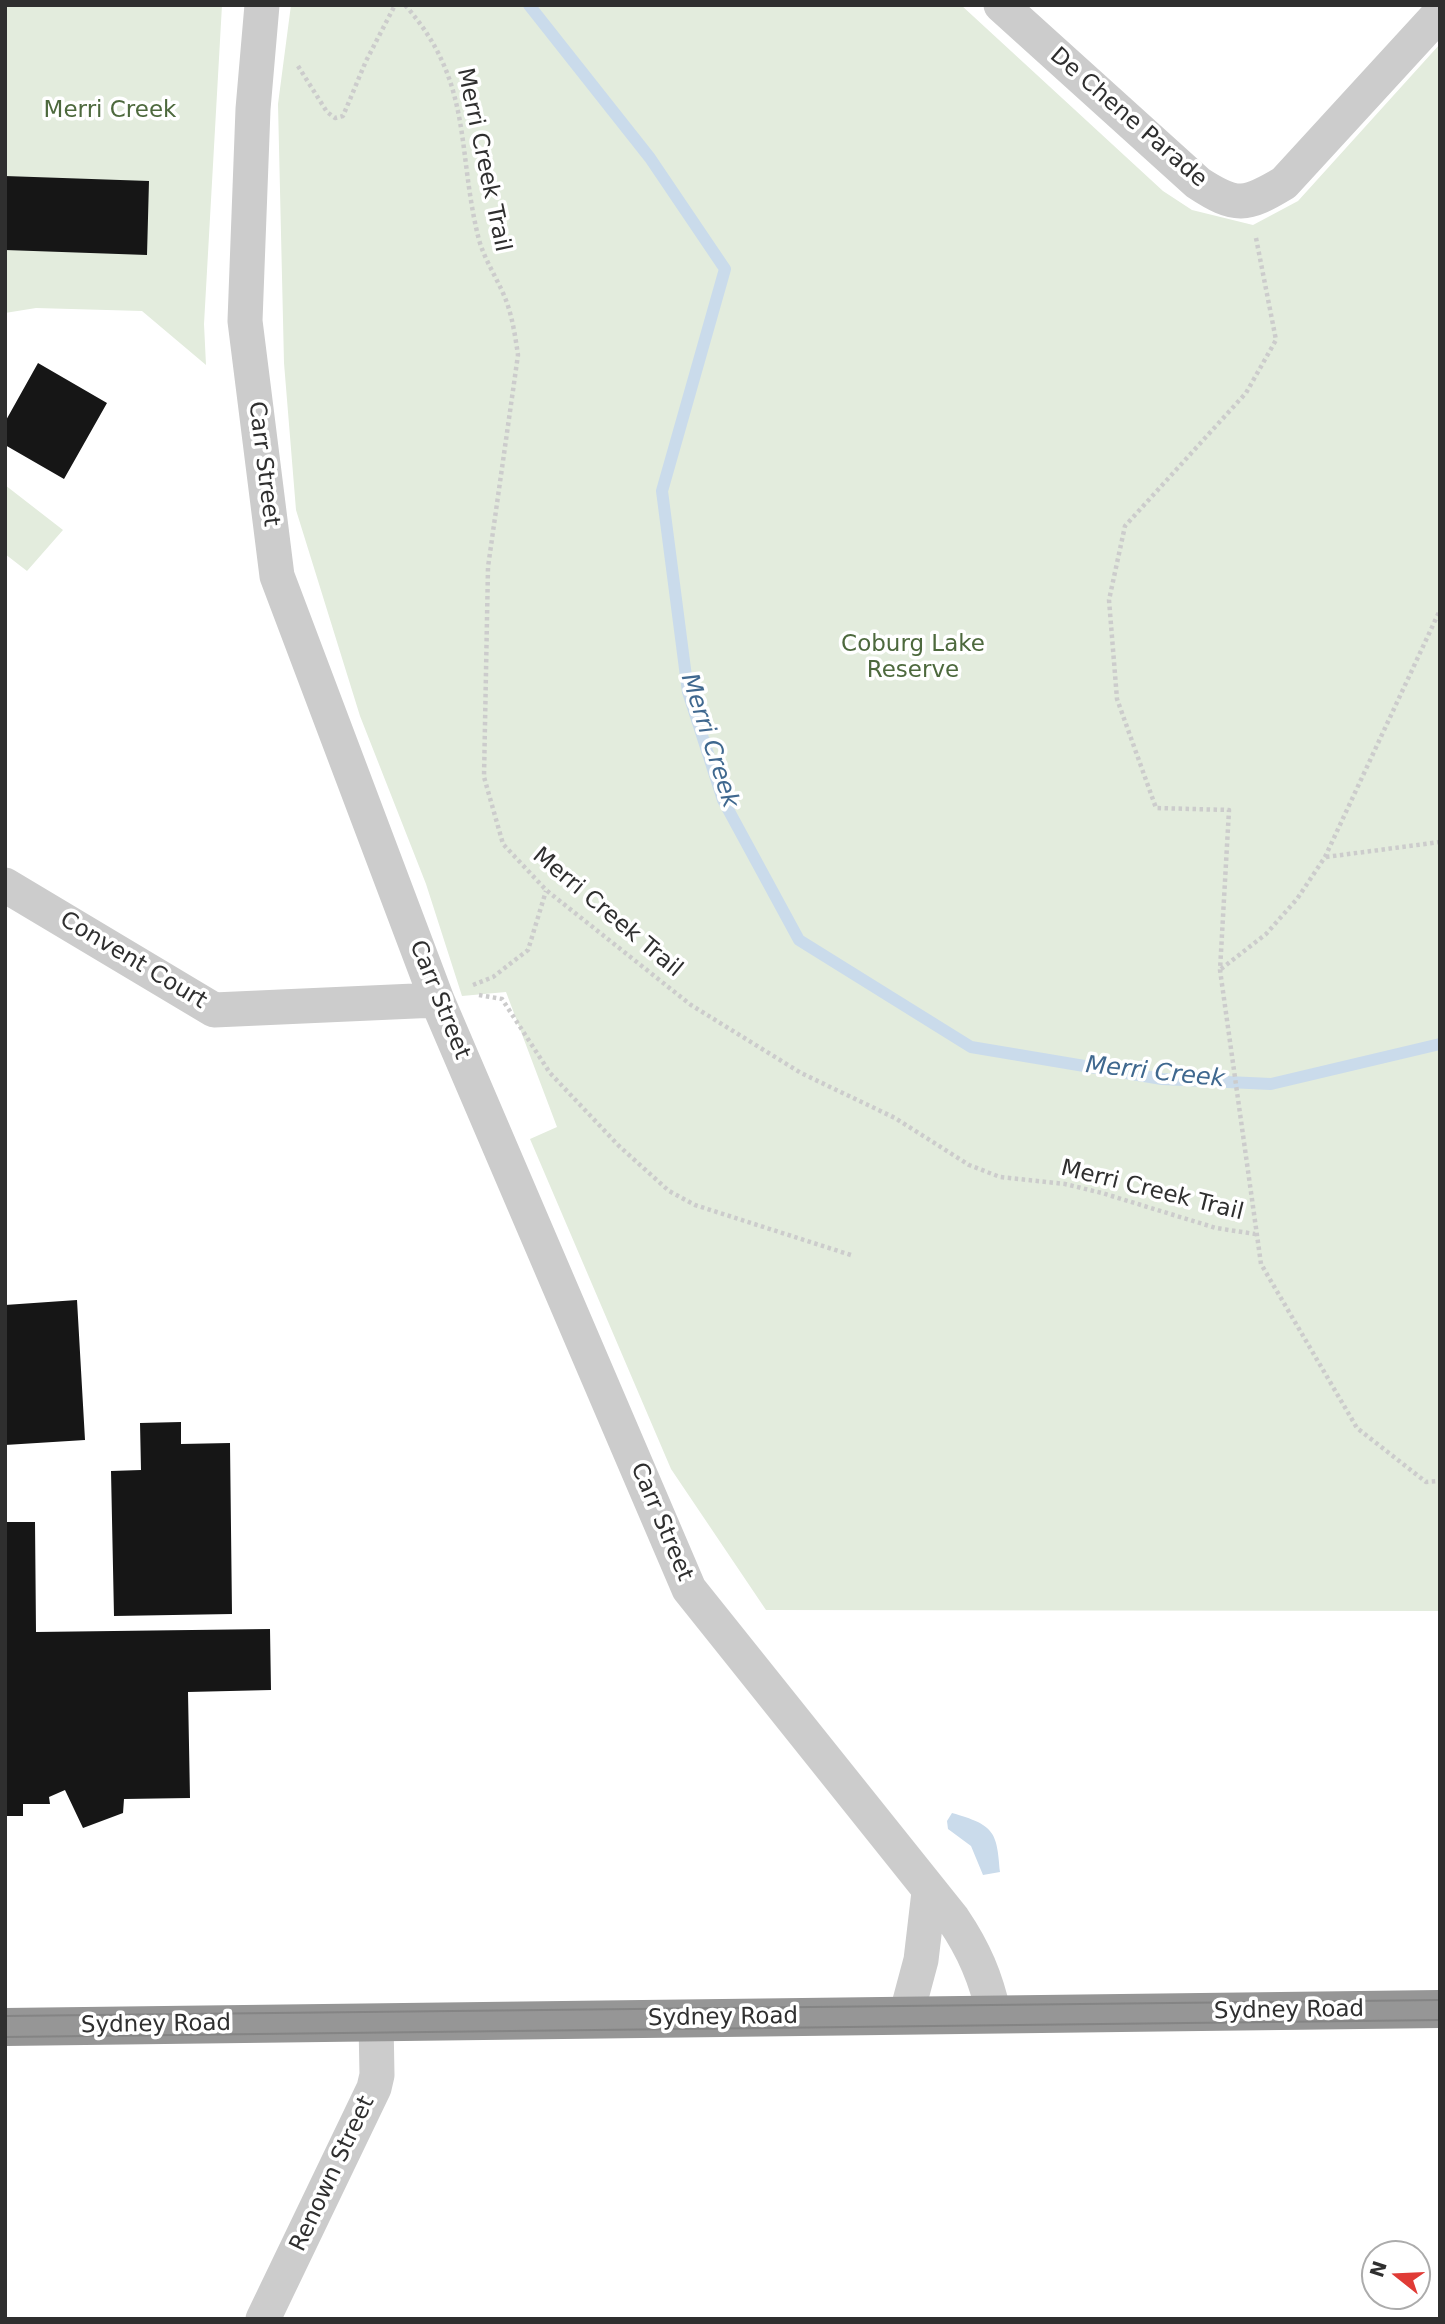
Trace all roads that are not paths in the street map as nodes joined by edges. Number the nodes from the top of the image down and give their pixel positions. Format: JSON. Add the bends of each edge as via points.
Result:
{"nodes":[{"id":1,"x":1001,"y":5,"type":"edge"},
{"id":2,"x":1440,"y":13,"type":"edge"},
{"id":3,"x":260,"y":19,"type":"edge"},
{"id":4,"x":5,"y":885,"type":"edge"},
{"id":5,"x":447,"y":996,"type":"junction"},
{"id":6,"x":929,"y":1892,"type":"junction"},
{"id":7,"x":1440,"y":2009,"type":"edge"},
{"id":8,"x":994,"y":2015,"type":"junction"},
{"id":9,"x":905,"y":2016,"type":"junction"},
{"id":10,"x":376,"y":2022,"type":"junction"},
{"id":11,"x":5,"y":2027,"type":"edge"},
{"id":12,"x":263,"y":2319,"type":"edge"}],
"edges":[{"from":1,"to":2,"type":"street","name":"De Chene Parade","via":[[1198,183],[1220,198],[1254,202],[1284,183]]},
{"from":3,"to":5,"type":"street","name":"Carr Street","via":[[245,321],[277,576]]},
{"from":4,"to":5,"type":"street","name":"Convent Court","via":[[214,1010]]},
{"from":5,"to":6,"type":"street","name":"Carr Street","via":[[689,1589]]},
{"from":6,"to":8,"type":"street","name":"Carr Street","via":[[972,1947]]},
{"from":6,"to":9,"type":"street","via":[[921,1960]]},
{"from":7,"to":8,"type":"highway","name":"Sydney Road"},
{"from":8,"to":9,"type":"highway","name":"Sydney Road"},
{"from":9,"to":10,"type":"highway","name":"Sydney Road"},
{"from":10,"to":11,"type":"highway","name":"Sydney Road"},
{"from":10,"to":12,"type":"street","name":"Renown Street","via":[[374,2088]]}]}
